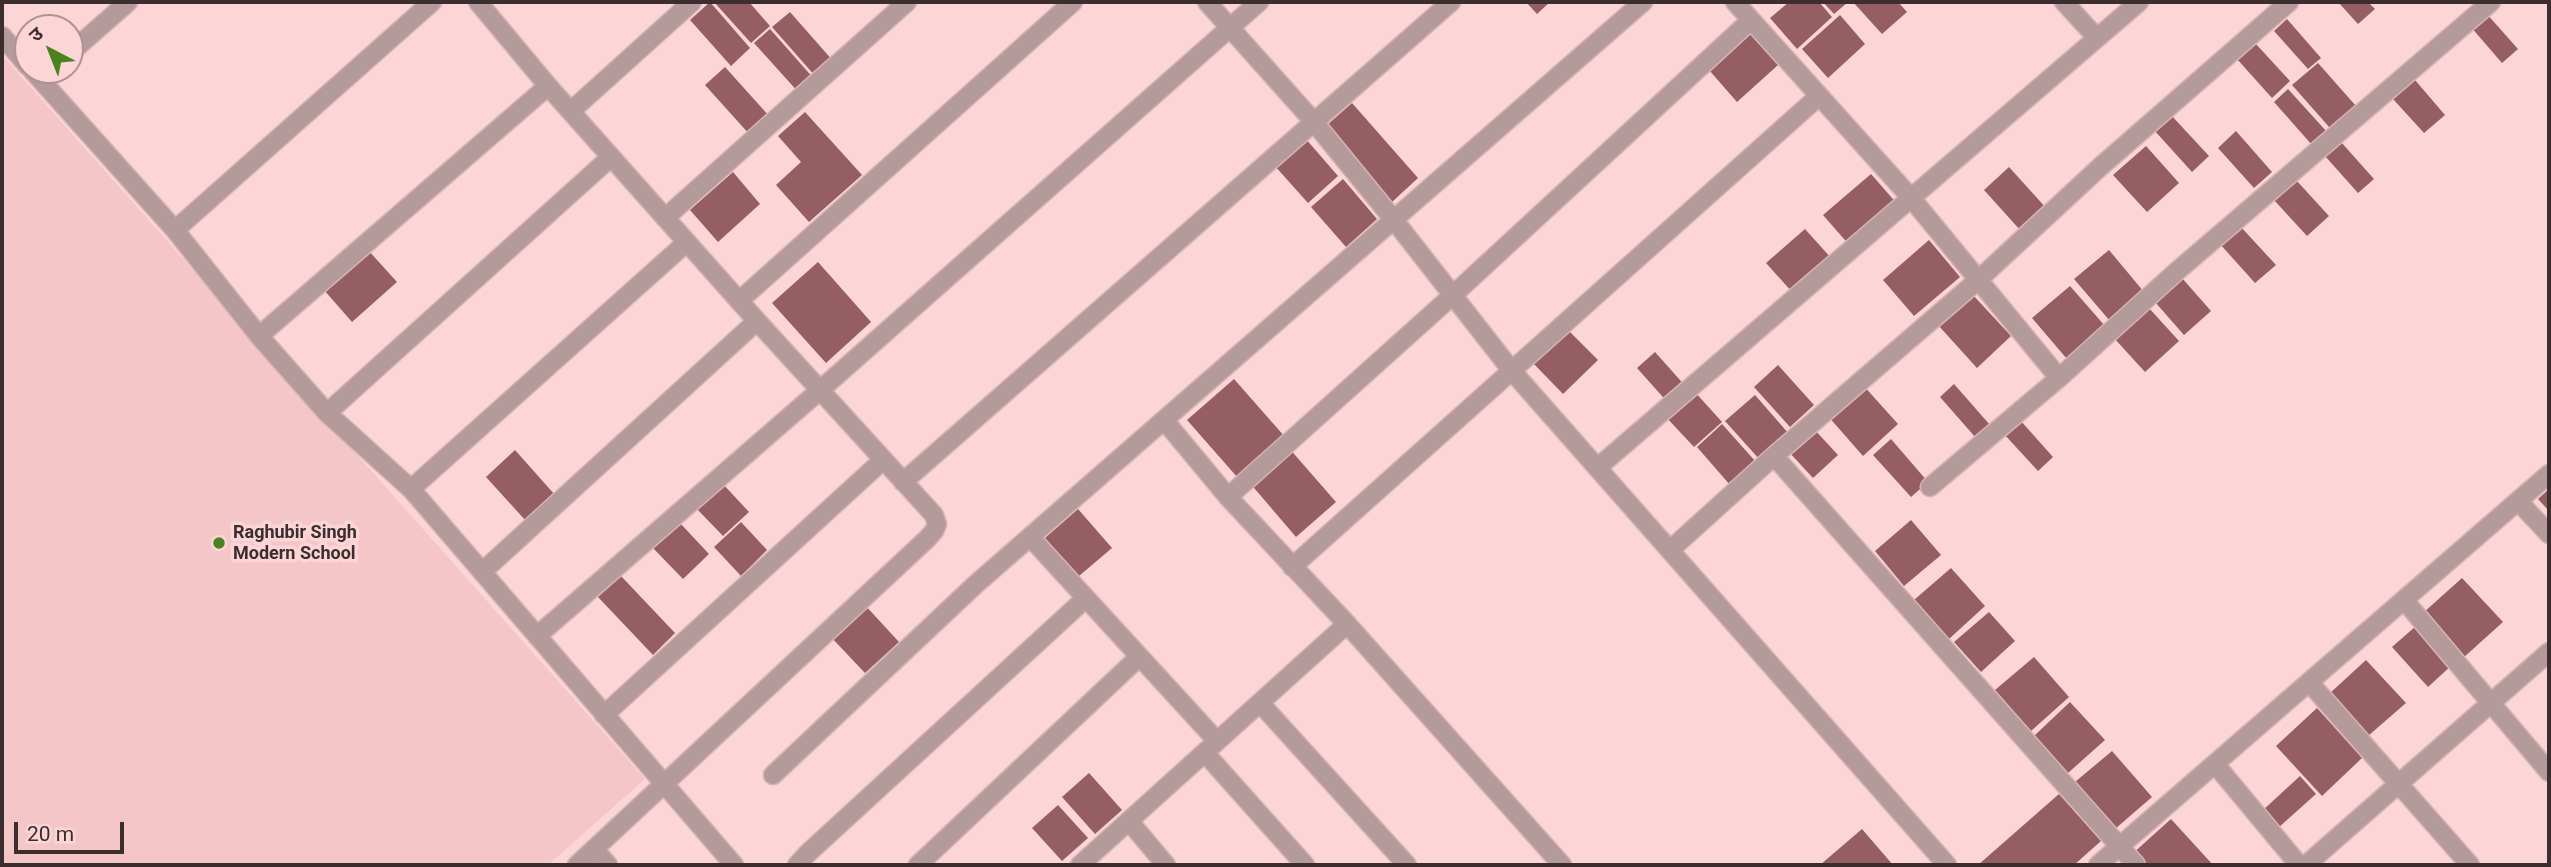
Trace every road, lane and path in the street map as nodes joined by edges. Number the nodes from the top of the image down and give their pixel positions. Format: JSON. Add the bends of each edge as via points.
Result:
{"nodes":[{"id":1,"x":128,"y":2,"type":"edge"},
{"id":2,"x":432,"y":2,"type":"edge"},
{"id":3,"x":478,"y":2,"type":"edge"},
{"id":4,"x":692,"y":2,"type":"edge"},
{"id":5,"x":907,"y":2,"type":"edge"},
{"id":6,"x":1073,"y":2,"type":"edge"},
{"id":7,"x":1207,"y":2,"type":"edge"},
{"id":8,"x":1259,"y":2,"type":"edge"},
{"id":9,"x":1451,"y":2,"type":"edge"},
{"id":10,"x":1643,"y":2,"type":"edge"},
{"id":11,"x":1735,"y":2,"type":"edge"},
{"id":12,"x":2064,"y":2,"type":"edge"},
{"id":13,"x":2139,"y":2,"type":"edge"},
{"id":14,"x":2288,"y":2,"type":"edge"},
{"id":15,"x":2491,"y":2,"type":"edge"},
{"id":16,"x":1751,"y":20,"type":"junction"},
{"id":17,"x":1230,"y":28,"type":"junction"},
{"id":18,"x":2096,"y":37,"type":"junction"},
{"id":19,"x":84,"y":41,"type":"edge"},
{"id":20,"x":49,"y":84,"type":"edge"},
{"id":21,"x":548,"y":86,"type":"junction"},
{"id":22,"x":1819,"y":96,"type":"junction"},
{"id":23,"x":571,"y":111,"type":"junction"},
{"id":24,"x":1314,"y":122,"type":"junction"},
{"id":25,"x":611,"y":157,"type":"junction"},
{"id":26,"x":1912,"y":199,"type":"junction"},
{"id":27,"x":665,"y":218,"type":"junction"},
{"id":28,"x":1394,"y":219,"type":"junction"},
{"id":29,"x":175,"y":230,"type":"junction"},
{"id":30,"x":687,"y":242,"type":"junction"},
{"id":31,"x":1977,"y":281,"type":"junction"},
{"id":32,"x":1453,"y":295,"type":"junction"},
{"id":33,"x":739,"y":301,"type":"junction"},
{"id":34,"x":757,"y":321,"type":"junction"},
{"id":35,"x":260,"y":336,"type":"junction"},
{"id":36,"x":1511,"y":371,"type":"junction"},
{"id":37,"x":2059,"y":378,"type":"junction"},
{"id":38,"x":819,"y":391,"type":"junction"},
{"id":39,"x":327,"y":413,"type":"junction"},
{"id":40,"x":1164,"y":421,"type":"junction"},
{"id":41,"x":1774,"y":456,"type":"junction"},
{"id":42,"x":883,"y":460,"type":"junction"},
{"id":43,"x":1597,"y":468,"type":"junction"},
{"id":44,"x":2549,"y":474,"type":"edge"},
{"id":45,"x":903,"y":482,"type":"junction"},
{"id":46,"x":1930,"y":487,"type":"dead end"},
{"id":47,"x":411,"y":489,"type":"junction"},
{"id":48,"x":1228,"y":497,"type":"junction"},
{"id":49,"x":2518,"y":501,"type":"junction"},
{"id":50,"x":2549,"y":534,"type":"edge"},
{"id":51,"x":1030,"y":537,"type":"junction"},
{"id":52,"x":1671,"y":550,"type":"junction"},
{"id":53,"x":1292,"y":567,"type":"junction"},
{"id":54,"x":482,"y":572,"type":"junction"},
{"id":55,"x":1086,"y":598,"type":"junction"},
{"id":56,"x":2404,"y":600,"type":"junction"},
{"id":57,"x":1347,"y":624,"type":"junction"},
{"id":58,"x":537,"y":636,"type":"junction"},
{"id":59,"x":2549,"y":652,"type":"edge"},
{"id":60,"x":1139,"y":657,"type":"junction"},
{"id":61,"x":2309,"y":682,"type":"junction"},
{"id":62,"x":2492,"y":702,"type":"junction"},
{"id":63,"x":1260,"y":703,"type":"junction"},
{"id":64,"x":604,"y":715,"type":"junction"},
{"id":65,"x":1211,"y":747,"type":"junction"},
{"id":66,"x":2215,"y":764,"type":"junction"},
{"id":67,"x":2549,"y":772,"type":"edge"},
{"id":68,"x":774,"y":775,"type":"dead end"},
{"id":69,"x":2400,"y":783,"type":"junction"},
{"id":70,"x":663,"y":785,"type":"junction"},
{"id":71,"x":1129,"y":821,"type":"junction"},
{"id":72,"x":2119,"y":847,"type":"junction"},
{"id":73,"x":594,"y":849,"type":"junction"},
{"id":74,"x":577,"y":865,"type":"edge"},
{"id":75,"x":608,"y":865,"type":"edge"},
{"id":76,"x":734,"y":865,"type":"edge"},
{"id":77,"x":797,"y":865,"type":"edge"},
{"id":78,"x":918,"y":865,"type":"edge"},
{"id":79,"x":1080,"y":865,"type":"edge"},
{"id":80,"x":1166,"y":865,"type":"edge"},
{"id":81,"x":1305,"y":865,"type":"edge"},
{"id":82,"x":1407,"y":865,"type":"edge"},
{"id":83,"x":1562,"y":865,"type":"edge"},
{"id":84,"x":1947,"y":865,"type":"edge"},
{"id":85,"x":2098,"y":865,"type":"edge"},
{"id":86,"x":2136,"y":865,"type":"edge"},
{"id":87,"x":2299,"y":865,"type":"edge"},
{"id":88,"x":2306,"y":865,"type":"edge"},
{"id":89,"x":2470,"y":865,"type":"edge"}],
"edges":[{"from":1,"to":19,"type":"street"},
{"from":2,"to":29,"type":"street"},
{"from":3,"to":21,"type":"street"},
{"from":4,"to":23,"type":"street"},
{"from":5,"to":27,"type":"street"},
{"from":6,"to":33,"type":"street"},
{"from":7,"to":17,"type":"street"},
{"from":8,"to":17,"type":"street"},
{"from":9,"to":24,"type":"street"},
{"from":10,"to":28,"type":"street"},
{"from":11,"to":16,"type":"street"},
{"from":12,"to":18,"type":"street"},
{"from":13,"to":18,"type":"street"},
{"from":14,"to":31,"type":"street"},
{"from":15,"to":37,"type":"street"},
{"from":16,"to":22,"type":"street"},
{"from":16,"to":32,"type":"street"},
{"from":17,"to":24,"type":"street"},
{"from":17,"to":38,"type":"street"},
{"from":18,"to":26,"type":"street"},
{"from":20,"to":29,"type":"street"},
{"from":21,"to":23,"type":"street"},
{"from":21,"to":35,"type":"street"},
{"from":22,"to":26,"type":"street"},
{"from":22,"to":36,"type":"street"},
{"from":23,"to":25,"type":"street"},
{"from":24,"to":28,"type":"street"},
{"from":24,"to":45,"type":"street"},
{"from":25,"to":27,"type":"street"},
{"from":25,"to":39,"type":"street"},
{"from":26,"to":31,"type":"street"},
{"from":26,"to":43,"type":"street"},
{"from":27,"to":30,"type":"street"},
{"from":28,"to":32,"type":"street"},
{"from":28,"to":40,"type":"street"},
{"from":29,"to":35,"type":"street"},
{"from":30,"to":33,"type":"street"},
{"from":30,"to":47,"type":"street"},
{"from":31,"to":37,"type":"street"},
{"from":31,"to":41,"type":"street"},
{"from":32,"to":36,"type":"street"},
{"from":32,"to":48,"type":"street"},
{"from":33,"to":34,"type":"street"},
{"from":34,"to":38,"type":"street"},
{"from":34,"to":54,"type":"street"},
{"from":35,"to":39,"type":"street"},
{"from":36,"to":43,"type":"street"},
{"from":36,"to":53,"type":"street"},
{"from":37,"to":46,"type":"street"},
{"from":38,"to":42,"type":"street"},
{"from":38,"to":58,"type":"street"},
{"from":39,"to":47,"type":"street"},
{"from":40,"to":48,"type":"street"},
{"from":40,"to":51,"type":"street"},
{"from":41,"to":52,"type":"street"},
{"from":41,"to":72,"type":"street"},
{"from":42,"to":45,"type":"street"},
{"from":42,"to":64,"type":"street"},
{"from":43,"to":52,"type":"street"},
{"from":44,"to":49,"type":"street"},
{"from":45,"to":70,"type":"street","via":[[934,515],[934,531]]},
{"from":47,"to":54,"type":"street"},
{"from":48,"to":53,"type":"street"},
{"from":49,"to":50,"type":"street"},
{"from":49,"to":56,"type":"street"},
{"from":51,"to":55,"type":"street"},
{"from":51,"to":68,"type":"street"},
{"from":52,"to":84,"type":"street"},
{"from":53,"to":57,"type":"street"},
{"from":54,"to":58,"type":"street"},
{"from":55,"to":60,"type":"street"},
{"from":55,"to":77,"type":"street"},
{"from":56,"to":61,"type":"street"},
{"from":56,"to":62,"type":"street"},
{"from":57,"to":63,"type":"street"},
{"from":57,"to":83,"type":"street"},
{"from":58,"to":64,"type":"street"},
{"from":59,"to":62,"type":"street"},
{"from":60,"to":65,"type":"street"},
{"from":60,"to":78,"type":"street"},
{"from":61,"to":66,"type":"street"},
{"from":61,"to":69,"type":"street"},
{"from":62,"to":67,"type":"street"},
{"from":62,"to":69,"type":"street"},
{"from":63,"to":65,"type":"street"},
{"from":63,"to":82,"type":"street"},
{"from":64,"to":70,"type":"street"},
{"from":65,"to":71,"type":"street"},
{"from":65,"to":81,"type":"street"},
{"from":66,"to":72,"type":"street"},
{"from":66,"to":87,"type":"street"},
{"from":69,"to":88,"type":"street"},
{"from":69,"to":89,"type":"street"},
{"from":70,"to":73,"type":"street"},
{"from":70,"to":76,"type":"street"},
{"from":71,"to":79,"type":"street"},
{"from":71,"to":80,"type":"street"},
{"from":72,"to":85,"type":"street"},
{"from":72,"to":86,"type":"street"},
{"from":73,"to":74,"type":"street"},
{"from":73,"to":75,"type":"street"}]}
